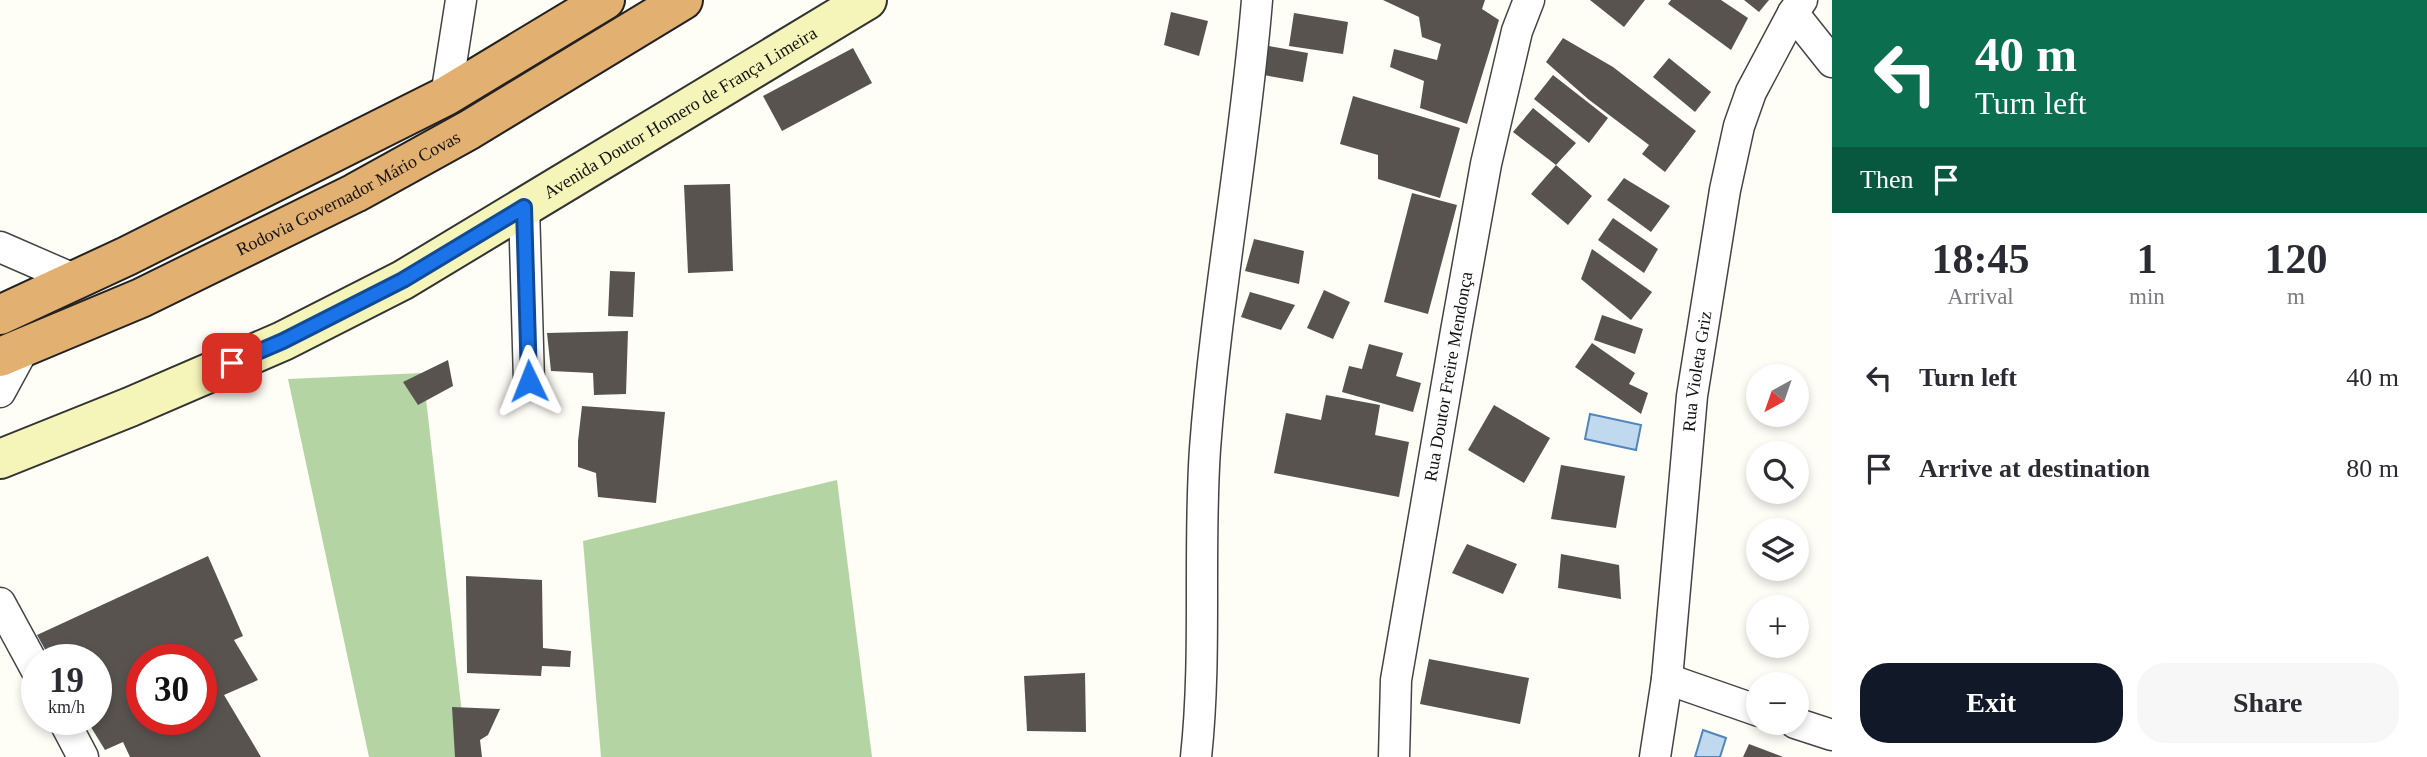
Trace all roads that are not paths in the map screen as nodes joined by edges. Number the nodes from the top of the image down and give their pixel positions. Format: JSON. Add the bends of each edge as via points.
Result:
{"nodes":[{"id":1,"x":605,"y":0,"type":"edge"},
{"id":2,"x":683,"y":0,"type":"edge"},
{"id":3,"x":867,"y":0,"type":"edge"},
{"id":4,"x":1257,"y":0,"type":"edge"},
{"id":5,"x":1529,"y":0,"type":"edge"},
{"id":6,"x":462,"y":3,"type":"edge"},
{"id":7,"x":1797,"y":6,"type":"edge"},
{"id":8,"x":1832,"y":62,"type":"edge"},
{"id":9,"x":446,"y":96,"type":"junction"},
{"id":10,"x":524,"y":207,"type":"junction"},
{"id":11,"x":0,"y":247,"type":"edge"},
{"id":12,"x":76,"y":280,"type":"junction"},
{"id":13,"x":0,"y":316,"type":"edge"},
{"id":14,"x":12,"y":351,"type":"edge"},
{"id":15,"x":529,"y":381,"type":"dead end"},
{"id":16,"x":0,"y":392,"type":"edge"},
{"id":17,"x":0,"y":459,"type":"edge"},
{"id":18,"x":0,"y":603,"type":"edge"},
{"id":19,"x":22,"y":644,"type":"edge"},
{"id":20,"x":1667,"y":679,"type":"junction"},
{"id":21,"x":1746,"y":706,"type":"edge"},
{"id":22,"x":1809,"y":728,"type":"edge"},
{"id":23,"x":71,"y":735,"type":"edge"},
{"id":24,"x":1832,"y":735,"type":"edge"},
{"id":25,"x":83,"y":757,"type":"edge"},
{"id":26,"x":1196,"y":757,"type":"edge"},
{"id":27,"x":1394,"y":757,"type":"edge"},
{"id":28,"x":1654,"y":757,"type":"edge"}],
"edges":[{"from":1,"to":9,"type":"highway"},
{"from":2,"to":14,"type":"highway","name":"Rodovia Governador Mário Covas","via":[[469,130],[355,193],[141,298]]},
{"from":3,"to":10,"type":"main road","name":"Avenida Doutor Homero de França Limeira"},
{"from":4,"to":26,"type":"street","via":[[1205,450]]},
{"from":5,"to":27,"type":"street","name":"Rua Doutor Freire Mendonça","via":[[1486,164],[1463,292],[1396,680]]},
{"from":6,"to":9,"type":"street"},
{"from":7,"to":8,"type":"street"},
{"from":7,"to":20,"type":"street","name":"Rua Violeta Griz","via":[[1751,92],[1725,190],[1692,396]]},
{"from":9,"to":12,"type":"highway"},
{"from":10,"to":15,"type":"street"},
{"from":10,"to":17,"type":"main road","name":"Avenida Doutor Homero de França Limeira","via":[[403,280],[283,341]]},
{"from":11,"to":12,"type":"street"},
{"from":12,"to":13,"type":"highway"},
{"from":14,"to":16,"type":"street"},
{"from":18,"to":19,"type":"street"},
{"from":20,"to":21,"type":"street"},
{"from":20,"to":28,"type":"street","name":"Rua Violeta Griz"},
{"from":22,"to":24,"type":"street"},
{"from":23,"to":25,"type":"street"}]}
